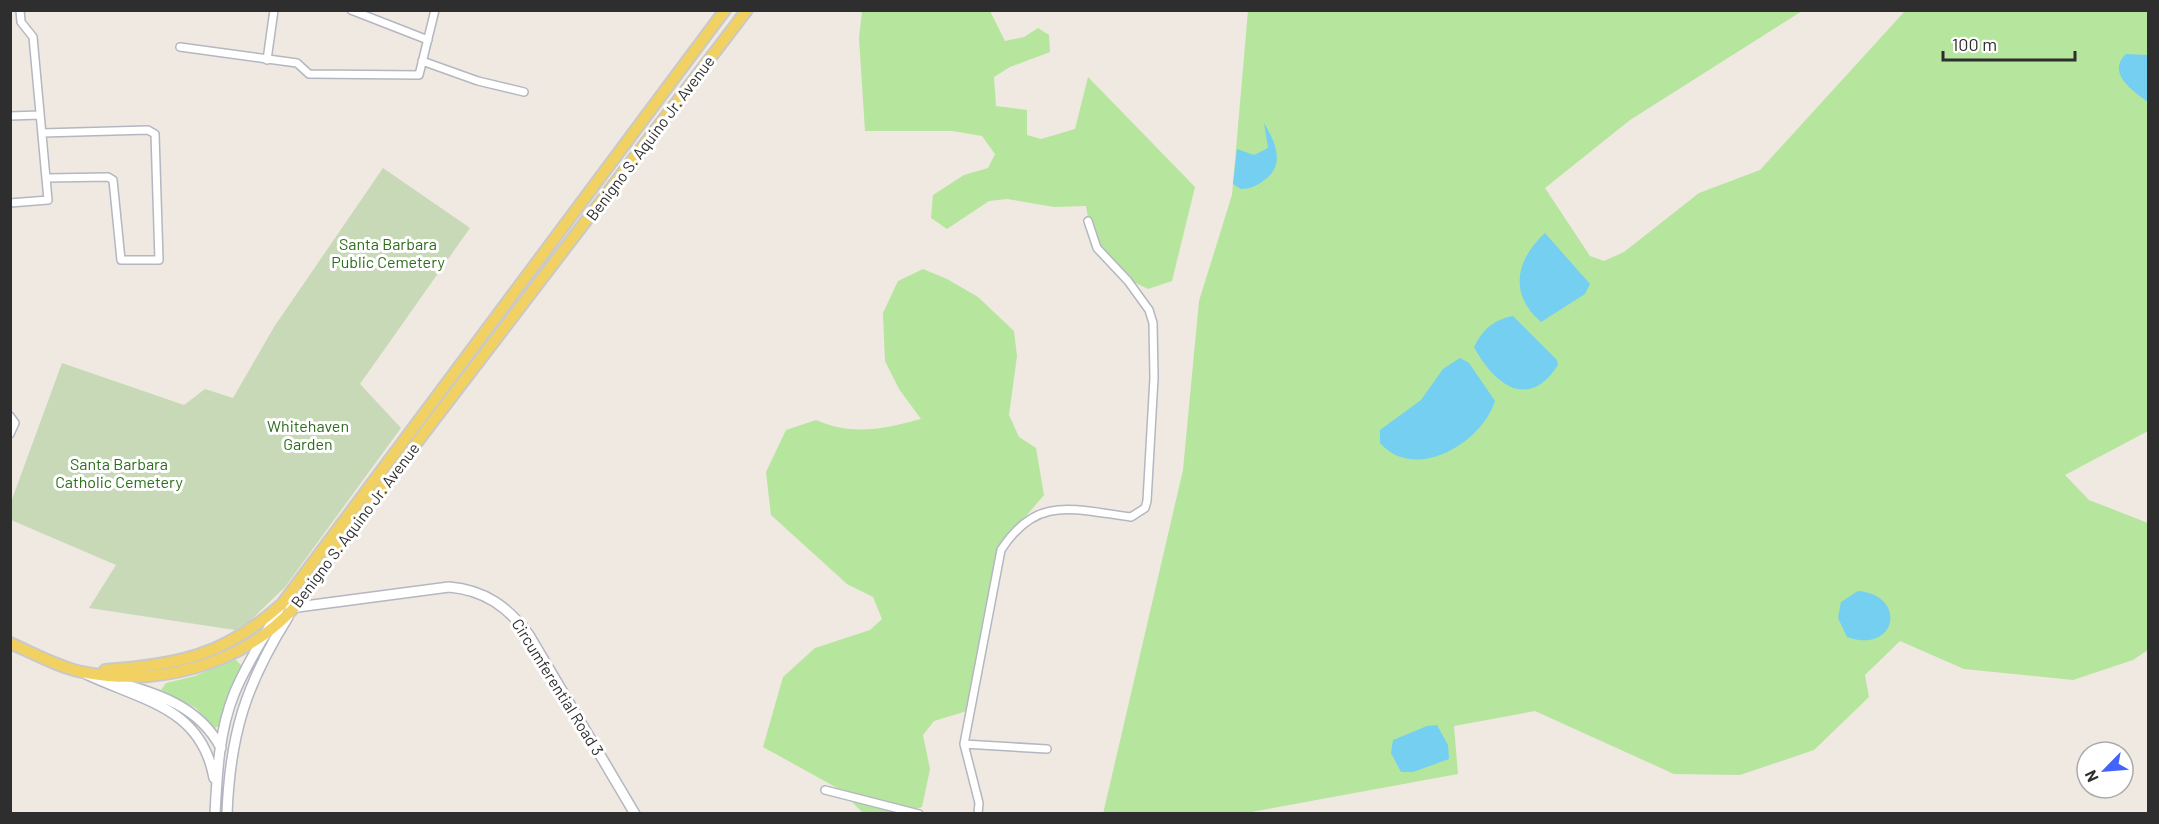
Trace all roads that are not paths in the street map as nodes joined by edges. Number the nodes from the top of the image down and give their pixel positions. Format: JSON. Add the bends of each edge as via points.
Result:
{"nodes":[{"id":1,"x":20,"y":10,"type":"edge"},
{"id":2,"x":274,"y":10,"type":"edge"},
{"id":3,"x":351,"y":10,"type":"edge"},
{"id":4,"x":435,"y":10,"type":"edge"},
{"id":5,"x":725,"y":10,"type":"edge"},
{"id":6,"x":747,"y":10,"type":"edge"},
{"id":7,"x":428,"y":40,"type":"junction"},
{"id":8,"x":180,"y":46,"type":"dead end"},
{"id":9,"x":267,"y":60,"type":"junction"},
{"id":10,"x":422,"y":61,"type":"junction"},
{"id":11,"x":524,"y":92,"type":"dead end"},
{"id":12,"x":646,"y":114,"type":"junction"},
{"id":13,"x":40,"y":115,"type":"junction"},
{"id":14,"x":10,"y":117,"type":"edge"},
{"id":15,"x":659,"y":126,"type":"junction"},
{"id":16,"x":42,"y":133,"type":"junction"},
{"id":17,"x":47,"y":178,"type":"junction"},
{"id":18,"x":10,"y":203,"type":"edge"},
{"id":19,"x":1088,"y":220,"type":"dead end"},
{"id":20,"x":10,"y":416,"type":"edge"},
{"id":21,"x":10,"y":434,"type":"edge"},
{"id":22,"x":282,"y":604,"type":"junction"},
{"id":23,"x":292,"y":610,"type":"junction"},
{"id":24,"x":269,"y":629,"type":"junction"},
{"id":25,"x":10,"y":643,"type":"edge"},
{"id":26,"x":81,"y":672,"type":"junction"},
{"id":27,"x":964,"y":744,"type":"junction"},
{"id":28,"x":220,"y":748,"type":"junction"},
{"id":29,"x":1047,"y":749,"type":"dead end"},
{"id":30,"x":229,"y":764,"type":"junction"},
{"id":31,"x":216,"y":789,"type":"junction"},
{"id":32,"x":825,"y":790,"type":"dead end"},
{"id":33,"x":214,"y":813,"type":"edge"},
{"id":34,"x":227,"y":813,"type":"edge"},
{"id":35,"x":635,"y":813,"type":"edge"},
{"id":36,"x":919,"y":813,"type":"edge"},
{"id":37,"x":978,"y":813,"type":"edge"}],
"edges":[{"from":1,"to":13,"type":"street","via":[[23,24],[33,37]]},
{"from":2,"to":9,"type":"street"},
{"from":3,"to":7,"type":"street"},
{"from":4,"to":7,"type":"street"},
{"from":5,"to":12,"type":"main road","name":"Benigno S. Aquino Jr. Avenue"},
{"from":6,"to":15,"type":"main road","name":"Benigno S. Aquino Jr. Avenue"},
{"from":7,"to":10,"type":"street"},
{"from":8,"to":9,"type":"street"},
{"from":9,"to":10,"type":"street","via":[[300,63],[309,74],[419,75]]},
{"from":10,"to":11,"type":"street"},
{"from":12,"to":15,"type":"main road"},
{"from":12,"to":22,"type":"main road","name":"Benigno S. Aquino Jr. Avenue"},
{"from":13,"to":14,"type":"street"},
{"from":13,"to":16,"type":"street"},
{"from":15,"to":23,"type":"main road","name":"Benigno S. Aquino Jr. Avenue"},
{"from":16,"to":17,"type":"street"},
{"from":16,"to":17,"type":"street","via":[[148,130],[155,134],[159,260],[121,260],[113,180]]},
{"from":17,"to":18,"type":"street","via":[[46,202]]},
{"from":19,"to":27,"type":"street","via":[[1097,248],[1128,281],[1149,310],[1153,323],[1147,501],[1145,508],[1131,517],[1055,508],[1024,522],[1011,534],[1001,550]]},
{"from":20,"to":21,"type":"street","via":[[15,423]]},
{"from":22,"to":23,"type":"main road"},
{"from":22,"to":24,"type":"main road"},
{"from":22,"to":26,"type":"main road","name":"Benigno S. Aquino Jr. Avenue","via":[[213,651],[157,666]]},
{"from":23,"to":24,"type":"main road","name":"Benigno S. Aquino Jr. Avenue"},
{"from":23,"to":30,"type":"main road","via":[[251,683]]},
{"from":23,"to":35,"type":"main road","name":"Circumferential Road 3","via":[[449,587],[472,590],[501,604],[529,635]]},
{"from":24,"to":26,"type":"main road","name":"Benigno S. Aquino Jr. Avenue","via":[[216,660],[160,676]]},
{"from":24,"to":28,"type":"main road","via":[[233,697]]},
{"from":25,"to":26,"type":"main road"},
{"from":26,"to":28,"type":"main road","via":[[182,705],[199,718]]},
{"from":26,"to":31,"type":"main road","via":[[158,705],[192,727],[205,746]]},
{"from":27,"to":29,"type":"street"},
{"from":27,"to":37,"type":"street"},
{"from":28,"to":30,"type":"main road"},
{"from":28,"to":31,"type":"main road"},
{"from":30,"to":34,"type":"main road"},
{"from":31,"to":33,"type":"main road"},
{"from":32,"to":36,"type":"street"}]}
